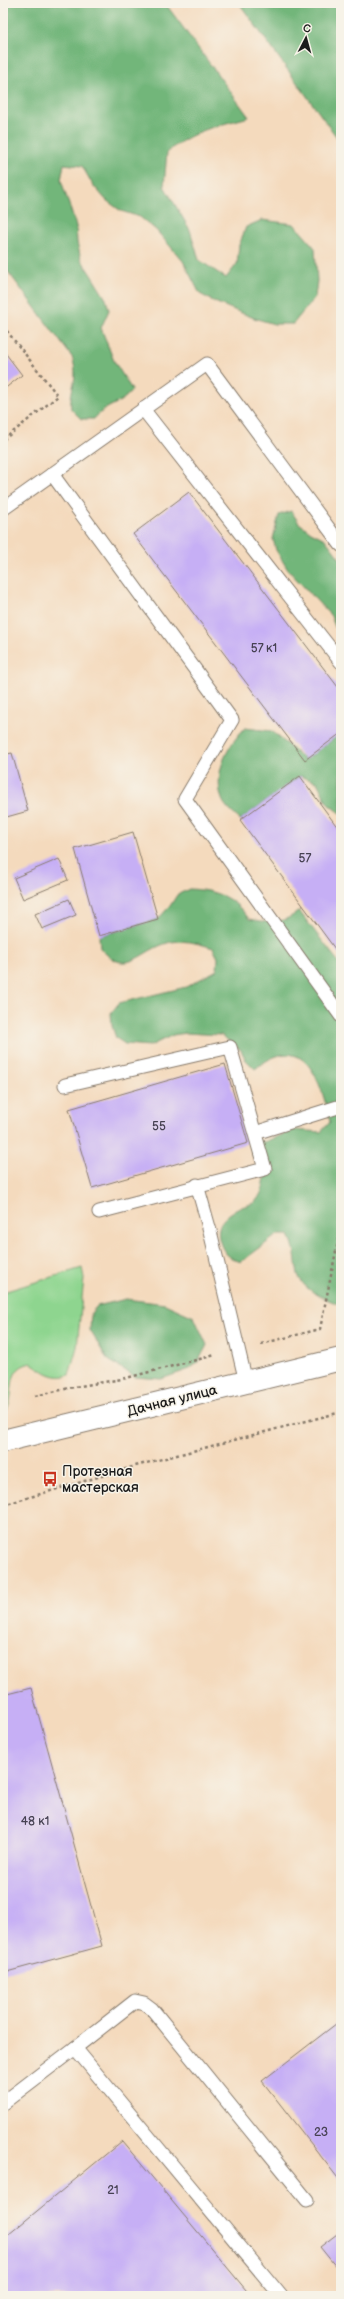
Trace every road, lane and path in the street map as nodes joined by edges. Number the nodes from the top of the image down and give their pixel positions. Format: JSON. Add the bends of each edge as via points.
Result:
{"nodes":[{"id":1,"x":3,"y":326,"type":"edge"},
{"id":2,"x":143,"y":409,"type":"junction"},
{"id":3,"x":3,"y":440,"type":"edge"},
{"id":4,"x":52,"y":474,"type":"junction"},
{"id":5,"x":3,"y":509,"type":"edge"},
{"id":6,"x":341,"y":545,"type":"edge"},
{"id":7,"x":341,"y":662,"type":"edge"},
{"id":8,"x":341,"y":1016,"type":"edge"},
{"id":9,"x":65,"y":1085,"type":"dead end"},
{"id":10,"x":341,"y":1106,"type":"edge"},
{"id":11,"x":255,"y":1133,"type":"junction"},
{"id":12,"x":197,"y":1185,"type":"junction"},
{"id":13,"x":99,"y":1212,"type":"dead end"},
{"id":14,"x":341,"y":1226,"type":"edge"},
{"id":15,"x":238,"y":1350,"type":"junction"},
{"id":16,"x":341,"y":1359,"type":"edge"},
{"id":17,"x":246,"y":1382,"type":"junction"},
{"id":18,"x":35,"y":1396,"type":"dead end"},
{"id":19,"x":341,"y":1412,"type":"edge"},
{"id":20,"x":3,"y":1441,"type":"edge"},
{"id":21,"x":3,"y":1505,"type":"edge"},
{"id":22,"x":75,"y":2048,"type":"junction"},
{"id":23,"x":3,"y":2103,"type":"edge"},
{"id":24,"x":307,"y":2200,"type":"dead end"},
{"id":25,"x":281,"y":2296,"type":"edge"}],
"edges":[{"from":1,"to":3,"type":"path","via":[[58,396]]},
{"from":2,"to":4,"type":"lane"},
{"from":2,"to":6,"type":"lane","via":[[207,364]]},
{"from":2,"to":7,"type":"lane"},
{"from":4,"to":5,"type":"lane"},
{"from":4,"to":8,"type":"lane","via":[[232,720],[185,799]]},
{"from":9,"to":11,"type":"lane","via":[[230,1047]]},
{"from":10,"to":11,"type":"lane"},
{"from":11,"to":12,"type":"lane","via":[[265,1169]]},
{"from":12,"to":13,"type":"lane"},
{"from":12,"to":15,"type":"lane"},
{"from":14,"to":15,"type":"path","via":[[320,1329]]},
{"from":15,"to":17,"type":"lane"},
{"from":15,"to":18,"type":"path","via":[[122,1379]]},
{"from":16,"to":17,"type":"street","name":"Дачная улица"},
{"from":17,"to":20,"type":"street","name":"Дачная улица"},
{"from":19,"to":21,"type":"path","via":[[139,1465]]},
{"from":22,"to":23,"type":"lane"},
{"from":22,"to":24,"type":"lane","via":[[135,2001],[152,2008]]},
{"from":22,"to":25,"type":"lane"}]}
